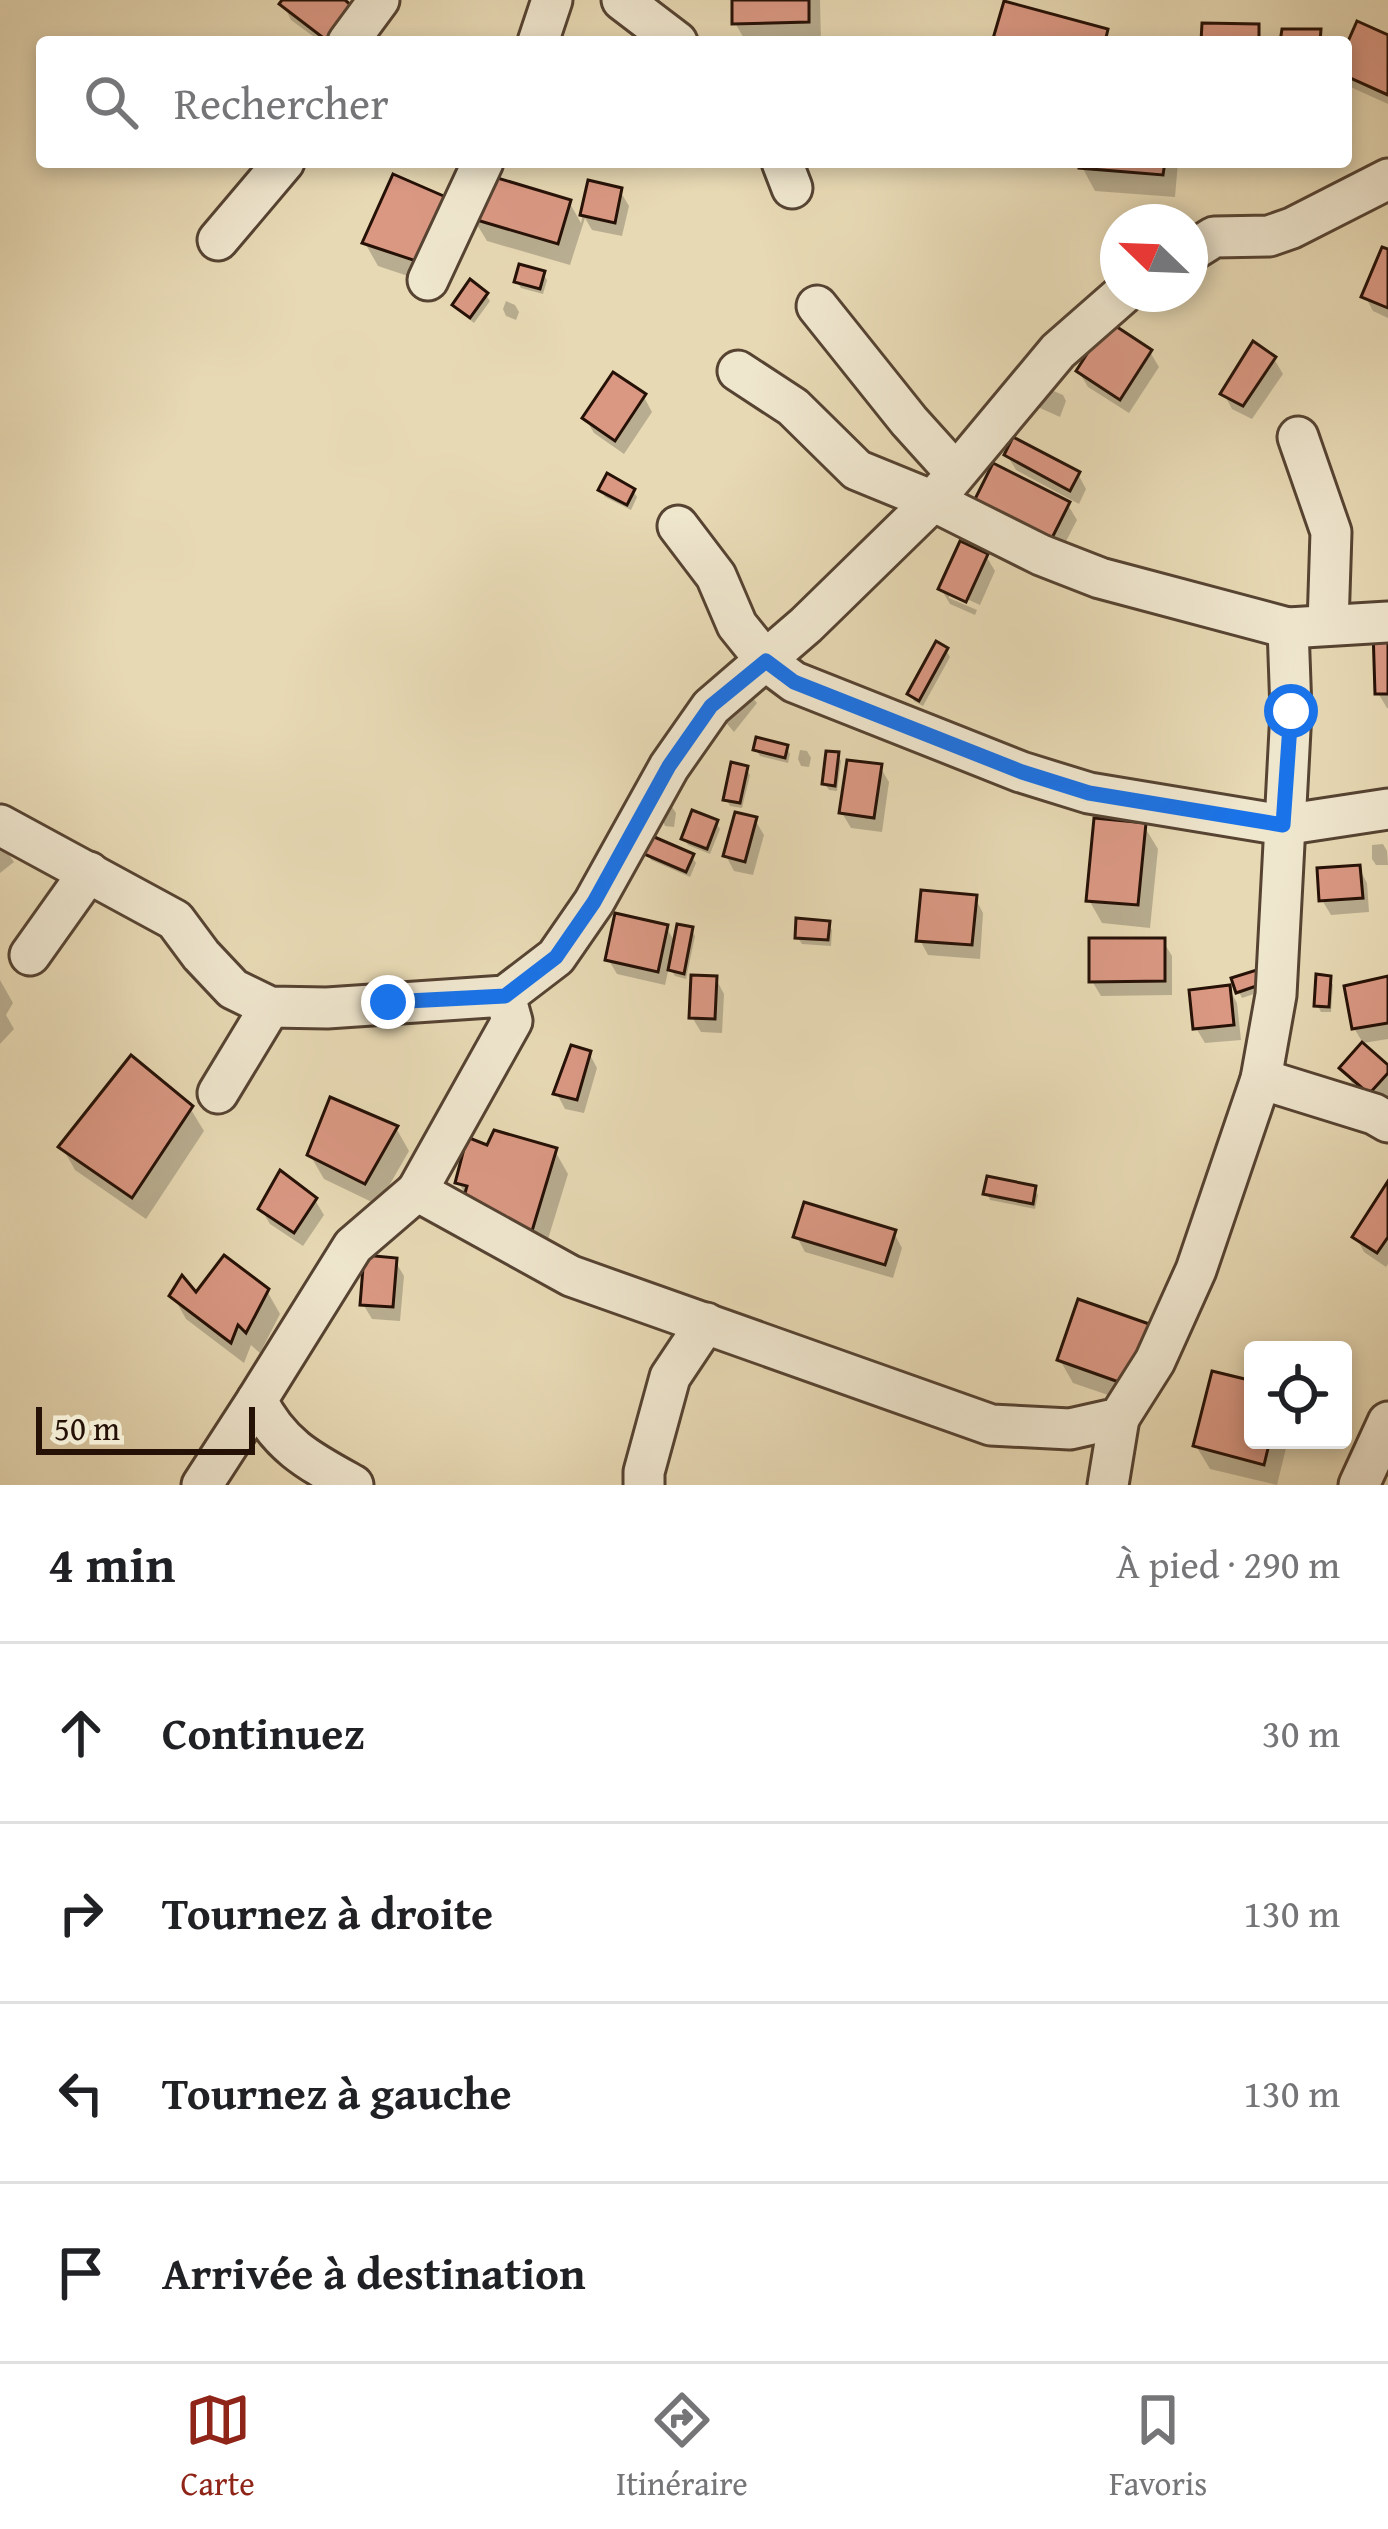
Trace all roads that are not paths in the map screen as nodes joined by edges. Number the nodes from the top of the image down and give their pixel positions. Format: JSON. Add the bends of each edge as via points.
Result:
{"nodes":[{"id":1,"x":379,"y":0,"type":"edge"},
{"id":2,"x":552,"y":0,"type":"edge"},
{"id":3,"x":622,"y":0,"type":"edge"},
{"id":4,"x":352,"y":36,"type":"edge"},
{"id":5,"x":540,"y":36,"type":"edge"},
{"id":6,"x":669,"y":36,"type":"edge"},
{"id":7,"x":279,"y":168,"type":"edge"},
{"id":8,"x":480,"y":168,"type":"edge"},
{"id":9,"x":1388,"y":179,"type":"edge"},
{"id":10,"x":218,"y":240,"type":"dead end"},
{"id":11,"x":1208,"y":241,"type":"edge"},
{"id":12,"x":428,"y":280,"type":"dead end"},
{"id":13,"x":817,"y":306,"type":"dead end"},
{"id":14,"x":1102,"y":312,"type":"edge"},
{"id":15,"x":738,"y":371,"type":"dead end"},
{"id":16,"x":1298,"y":437,"type":"dead end"},
{"id":17,"x":944,"y":487,"type":"junction"},
{"id":18,"x":678,"y":526,"type":"dead end"},
{"id":19,"x":1388,"y":622,"type":"edge"},
{"id":20,"x":1328,"y":625,"type":"junction"},
{"id":21,"x":1288,"y":628,"type":"junction"},
{"id":22,"x":766,"y":661,"type":"junction"},
{"id":23,"x":1388,"y":809,"type":"edge"},
{"id":24,"x":0,"y":825,"type":"edge"},
{"id":25,"x":1283,"y":825,"type":"junction"},
{"id":26,"x":89,"y":872,"type":"junction"},
{"id":27,"x":30,"y":956,"type":"dead end"},
{"id":28,"x":505,"y":996,"type":"junction"},
{"id":29,"x":270,"y":1007,"type":"junction"},
{"id":30,"x":1261,"y":1078,"type":"junction"},
{"id":31,"x":218,"y":1093,"type":"dead end"},
{"id":32,"x":1388,"y":1122,"type":"edge"},
{"id":33,"x":418,"y":1191,"type":"junction"},
{"id":34,"x":706,"y":1323,"type":"junction"},
{"id":35,"x":257,"y":1400,"type":"junction"},
{"id":36,"x":1119,"y":1418,"type":"junction"},
{"id":37,"x":1388,"y":1422,"type":"edge"},
{"id":38,"x":202,"y":1485,"type":"edge"},
{"id":39,"x":353,"y":1485,"type":"edge"},
{"id":40,"x":644,"y":1485,"type":"edge"},
{"id":41,"x":1108,"y":1485,"type":"edge"},
{"id":42,"x":1359,"y":1485,"type":"edge"}],
"edges":[{"from":1,"to":4,"type":"street"},
{"from":2,"to":5,"type":"street"},
{"from":3,"to":6,"type":"street"},
{"from":7,"to":10,"type":"street"},
{"from":8,"to":12,"type":"street"},
{"from":9,"to":11,"type":"street","via":[[1269,236]]},
{"from":13,"to":17,"type":"street","via":[[909,421]]},
{"from":14,"to":17,"type":"street","via":[[1058,351]]},
{"from":15,"to":17,"type":"street","via":[[793,407],[857,470]]},
{"from":16,"to":20,"type":"street","via":[[1331,532]]},
{"from":17,"to":21,"type":"street","via":[[1041,555]]},
{"from":17,"to":22,"type":"street"},
{"from":18,"to":22,"type":"street"},
{"from":19,"to":20,"type":"street"},
{"from":20,"to":21,"type":"street"},
{"from":21,"to":25,"type":"street"},
{"from":22,"to":25,"type":"street","via":[[794,682],[1022,772],[1089,793]]},
{"from":22,"to":28,"type":"street","via":[[711,706],[556,957]]},
{"from":23,"to":25,"type":"street"},
{"from":24,"to":26,"type":"street"},
{"from":25,"to":30,"type":"street","via":[[1276,995]]},
{"from":26,"to":27,"type":"street"},
{"from":26,"to":29,"type":"street","via":[[175,920],[233,988]]},
{"from":28,"to":29,"type":"street"},
{"from":28,"to":33,"type":"street","via":[[512,1021]]},
{"from":29,"to":31,"type":"street"},
{"from":30,"to":32,"type":"street"},
{"from":30,"to":36,"type":"street","via":[[1196,1270]]},
{"from":33,"to":34,"type":"street","via":[[571,1276]]},
{"from":33,"to":35,"type":"street","via":[[353,1246]]},
{"from":34,"to":36,"type":"street","via":[[991,1425],[1070,1429]]},
{"from":34,"to":40,"type":"street","via":[[670,1377]]},
{"from":35,"to":38,"type":"street"},
{"from":35,"to":39,"type":"street","via":[[305,1459]]},
{"from":36,"to":41,"type":"street"},
{"from":37,"to":42,"type":"street"}]}
